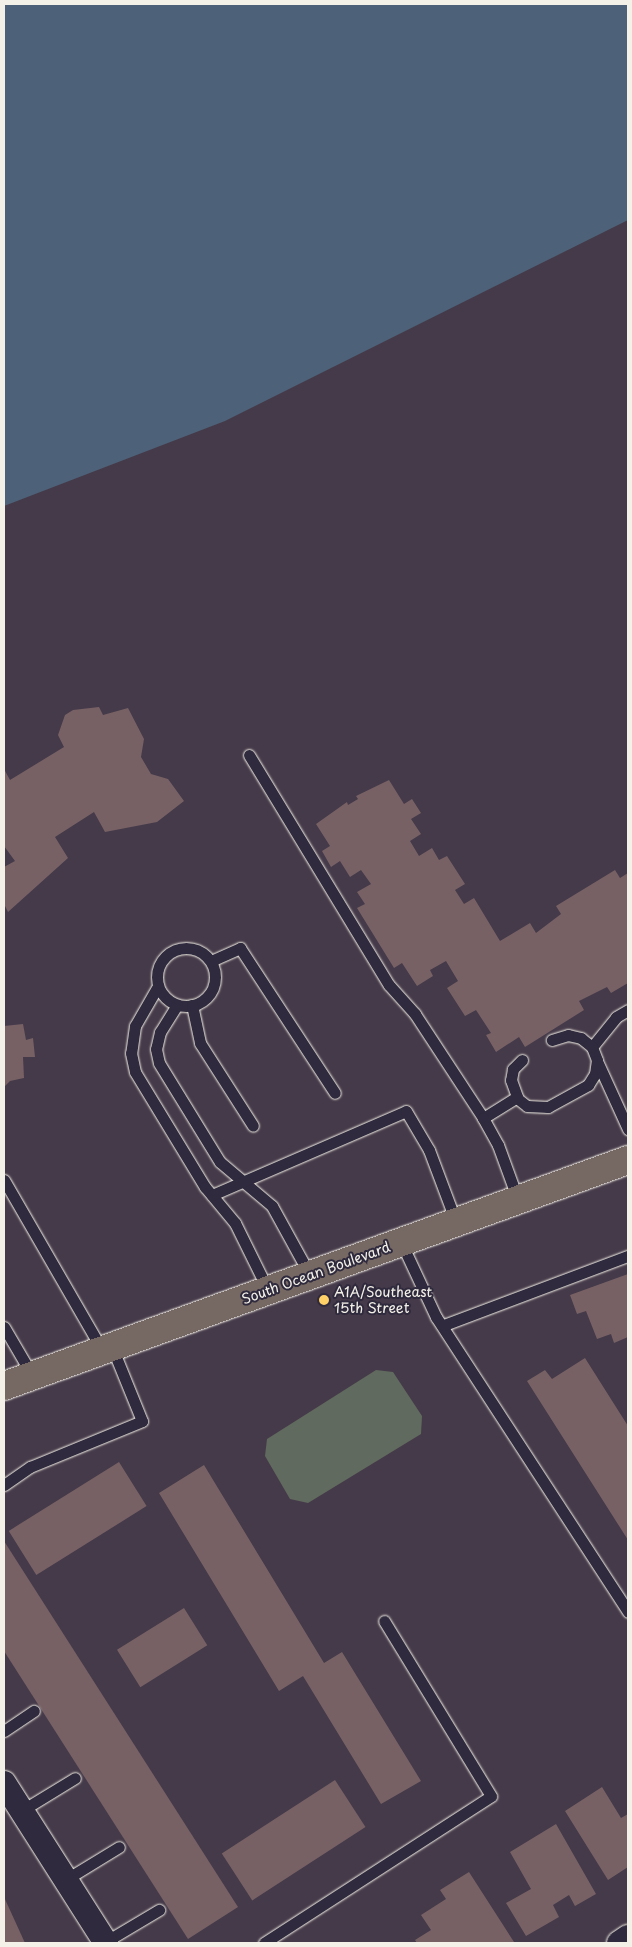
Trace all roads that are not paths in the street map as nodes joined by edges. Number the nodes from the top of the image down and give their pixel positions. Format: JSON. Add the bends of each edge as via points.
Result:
{"nodes":[{"id":1,"x":250,"y":754,"type":"dead end"},
{"id":2,"x":211,"y":961,"type":"junction"},
{"id":3,"x":158,"y":986,"type":"junction"},
{"id":4,"x":178,"y":1005,"type":"junction"},
{"id":5,"x":192,"y":1005,"type":"junction"},
{"id":6,"x":628,"y":1010,"type":"edge"},
{"id":7,"x":552,"y":1040,"type":"dead end"},
{"id":8,"x":592,"y":1047,"type":"junction"},
{"id":9,"x":522,"y":1060,"type":"dead end"},
{"id":10,"x":597,"y":1060,"type":"junction"},
{"id":11,"x":335,"y":1093,"type":"dead end"},
{"id":12,"x":517,"y":1097,"type":"junction"},
{"id":13,"x":483,"y":1118,"type":"junction"},
{"id":14,"x":253,"y":1126,"type":"dead end"},
{"id":15,"x":628,"y":1129,"type":"edge"},
{"id":16,"x":628,"y":1160,"type":"edge"},
{"id":17,"x":4,"y":1180,"type":"edge"},
{"id":18,"x":242,"y":1180,"type":"junction"},
{"id":19,"x":212,"y":1195,"type":"junction"},
{"id":20,"x":518,"y":1200,"type":"junction"},
{"id":21,"x":456,"y":1222,"type":"junction"},
{"id":22,"x":401,"y":1242,"type":"junction"},
{"id":23,"x":628,"y":1256,"type":"edge"},
{"id":24,"x":310,"y":1275,"type":"junction"},
{"id":25,"x":268,"y":1290,"type":"junction"},
{"id":26,"x":444,"y":1325,"type":"junction"},
{"id":27,"x":4,"y":1327,"type":"edge"},
{"id":28,"x":107,"y":1349,"type":"junction"},
{"id":29,"x":32,"y":1376,"type":"junction"},
{"id":30,"x":4,"y":1386,"type":"edge"},
{"id":31,"x":4,"y":1485,"type":"edge"},
{"id":32,"x":628,"y":1612,"type":"edge"},
{"id":33,"x":384,"y":1621,"type":"dead end"},
{"id":34,"x":34,"y":1711,"type":"dead end"},
{"id":35,"x":4,"y":1731,"type":"edge"},
{"id":36,"x":75,"y":1778,"type":"dead end"},
{"id":37,"x":4,"y":1783,"type":"edge"},
{"id":38,"x":22,"y":1811,"type":"junction"},
{"id":39,"x":119,"y":1847,"type":"dead end"},
{"id":40,"x":65,"y":1880,"type":"junction"},
{"id":41,"x":159,"y":1910,"type":"dead end"},
{"id":42,"x":628,"y":1937,"type":"edge"},
{"id":43,"x":106,"y":1942,"type":"edge"},
{"id":44,"x":264,"y":1943,"type":"edge"},
{"id":45,"x":619,"y":1943,"type":"edge"}],
"edges":[{"from":1,"to":13,"type":"lane","via":[[389,985],[415,1014]]},
{"from":2,"to":3,"type":"lane","via":[[194,949],[173,950],[162,959],[157,972]]},
{"from":2,"to":5,"type":"lane","via":[[216,974],[213,988],[205,1000]]},
{"from":2,"to":11,"type":"lane","via":[[240,948]]},
{"from":3,"to":4,"type":"lane","via":[[166,998]]},
{"from":3,"to":19,"type":"lane","via":[[135,1026],[131,1053],[135,1072]]},
{"from":4,"to":5,"type":"lane"},
{"from":4,"to":18,"type":"lane","via":[[160,1032],[156,1049],[159,1063],[220,1162]]},
{"from":5,"to":14,"type":"lane","via":[[200,1043]]},
{"from":6,"to":8,"type":"lane","via":[[616,1017]]},
{"from":7,"to":8,"type":"lane","via":[[568,1035],[581,1038]]},
{"from":8,"to":10,"type":"lane"},
{"from":9,"to":12,"type":"lane","via":[[513,1069],[511,1080]]},
{"from":10,"to":12,"type":"lane","via":[[595,1074],[588,1085],[548,1107],[527,1106]]},
{"from":10,"to":15,"type":"lane"},
{"from":12,"to":13,"type":"lane"},
{"from":13,"to":20,"type":"lane","via":[[498,1145]]},
{"from":16,"to":20,"type":"main road","name":"South Ocean Boulevard"},
{"from":17,"to":28,"type":"lane"},
{"from":18,"to":19,"type":"lane"},
{"from":18,"to":21,"type":"lane","via":[[406,1112],[429,1150]]},
{"from":18,"to":24,"type":"lane","via":[[272,1206]]},
{"from":19,"to":25,"type":"lane","via":[[235,1223]]},
{"from":20,"to":21,"type":"main road","name":"South Ocean Boulevard"},
{"from":21,"to":22,"type":"main road","name":"South Ocean Boulevard"},
{"from":22,"to":24,"type":"main road","name":"South Ocean Boulevard"},
{"from":22,"to":26,"type":"lane","via":[[436,1317]]},
{"from":23,"to":26,"type":"lane"},
{"from":24,"to":25,"type":"main road","name":"South Ocean Boulevard"},
{"from":25,"to":28,"type":"main road","name":"South Ocean Boulevard"},
{"from":26,"to":32,"type":"lane"},
{"from":27,"to":29,"type":"lane"},
{"from":28,"to":29,"type":"main road","name":"South Ocean Boulevard"},
{"from":28,"to":31,"type":"lane","via":[[142,1421],[30,1467]]},
{"from":29,"to":30,"type":"main road","name":"South Ocean Boulevard"},
{"from":33,"to":44,"type":"lane","via":[[491,1796]]},
{"from":34,"to":35,"type":"lane"},
{"from":36,"to":38,"type":"lane"},
{"from":37,"to":38,"type":"street"},
{"from":38,"to":40,"type":"street"},
{"from":39,"to":40,"type":"lane"},
{"from":40,"to":43,"type":"street"},
{"from":41,"to":43,"type":"lane"},
{"from":42,"to":45,"type":"street"}]}
